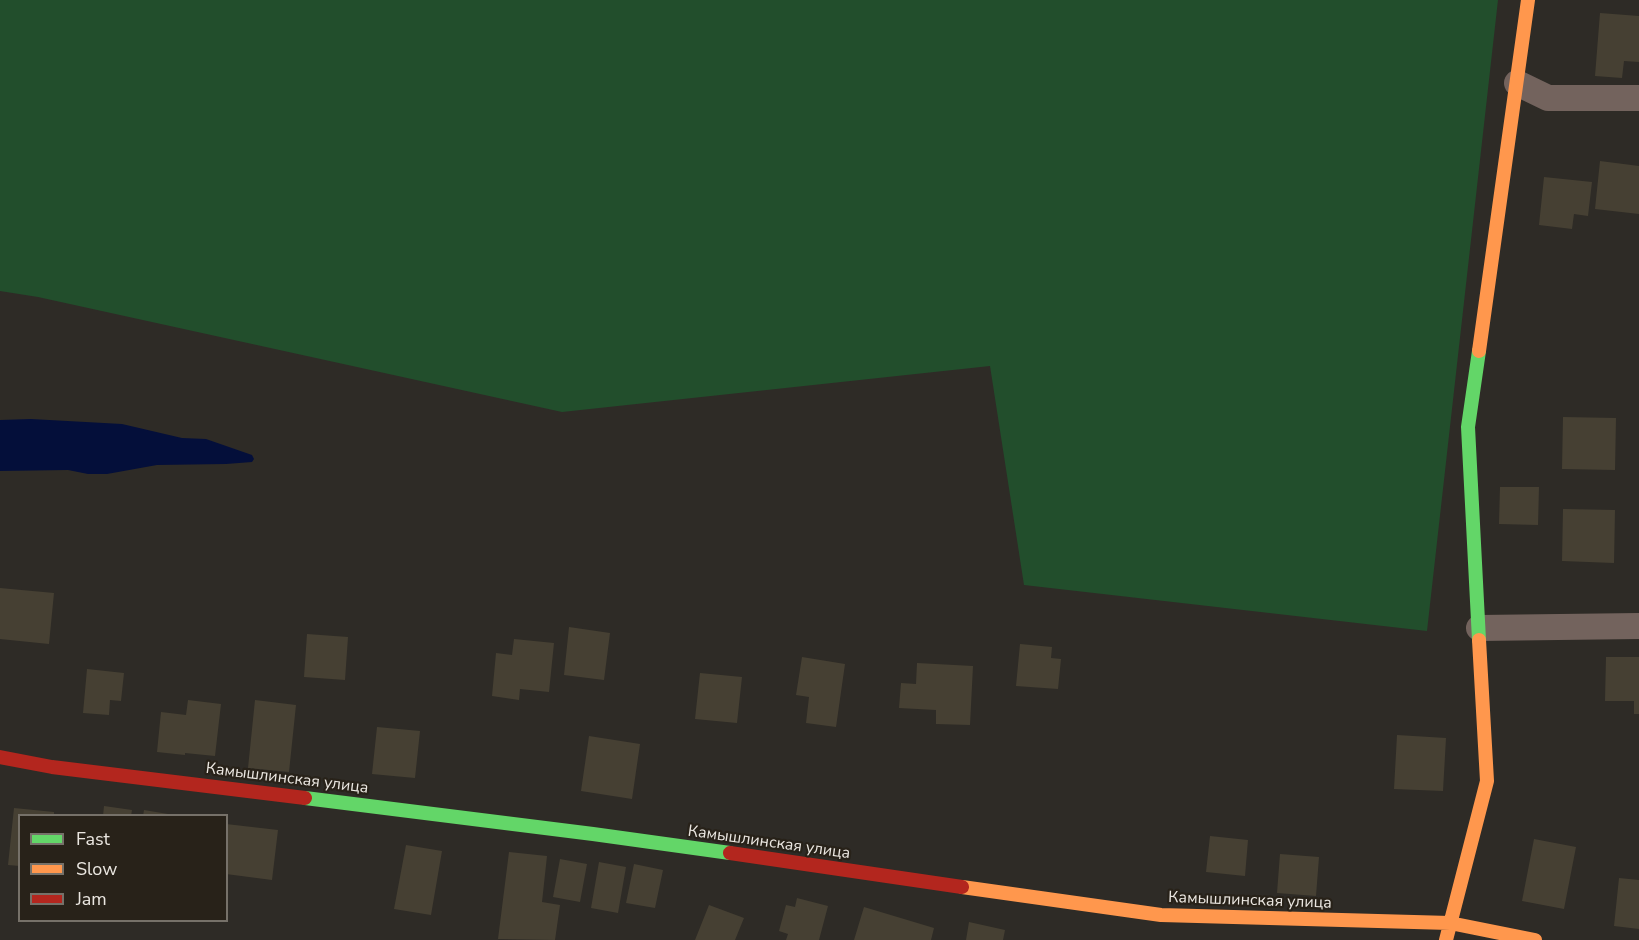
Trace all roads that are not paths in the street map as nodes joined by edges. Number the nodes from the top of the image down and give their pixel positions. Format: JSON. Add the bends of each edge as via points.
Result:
{"nodes":[{"id":1,"x":1528,"y":0,"type":"edge"},
{"id":2,"x":1517,"y":83,"type":"junction"},
{"id":3,"x":1639,"y":98,"type":"edge"},
{"id":4,"x":1639,"y":626,"type":"edge"},
{"id":5,"x":1479,"y":628,"type":"junction"},
{"id":6,"x":0,"y":757,"type":"edge"},
{"id":7,"x":1450,"y":923,"type":"junction"},
{"id":8,"x":1446,"y":940,"type":"edge"},
{"id":9,"x":1535,"y":940,"type":"edge"}],
"edges":[{"from":1,"to":2,"type":"street"},
{"from":2,"to":3,"type":"street","via":[[1548,98]]},
{"from":2,"to":5,"type":"street","via":[[1468,427]]},
{"from":4,"to":5,"type":"street"},
{"from":5,"to":7,"type":"street","via":[[1487,781]]},
{"from":6,"to":7,"type":"street","name":"Камышлинская улица","via":[[593,834],[1161,915]]},
{"from":7,"to":8,"type":"street"},
{"from":7,"to":9,"type":"street","name":"Камышлинская улица"}]}
